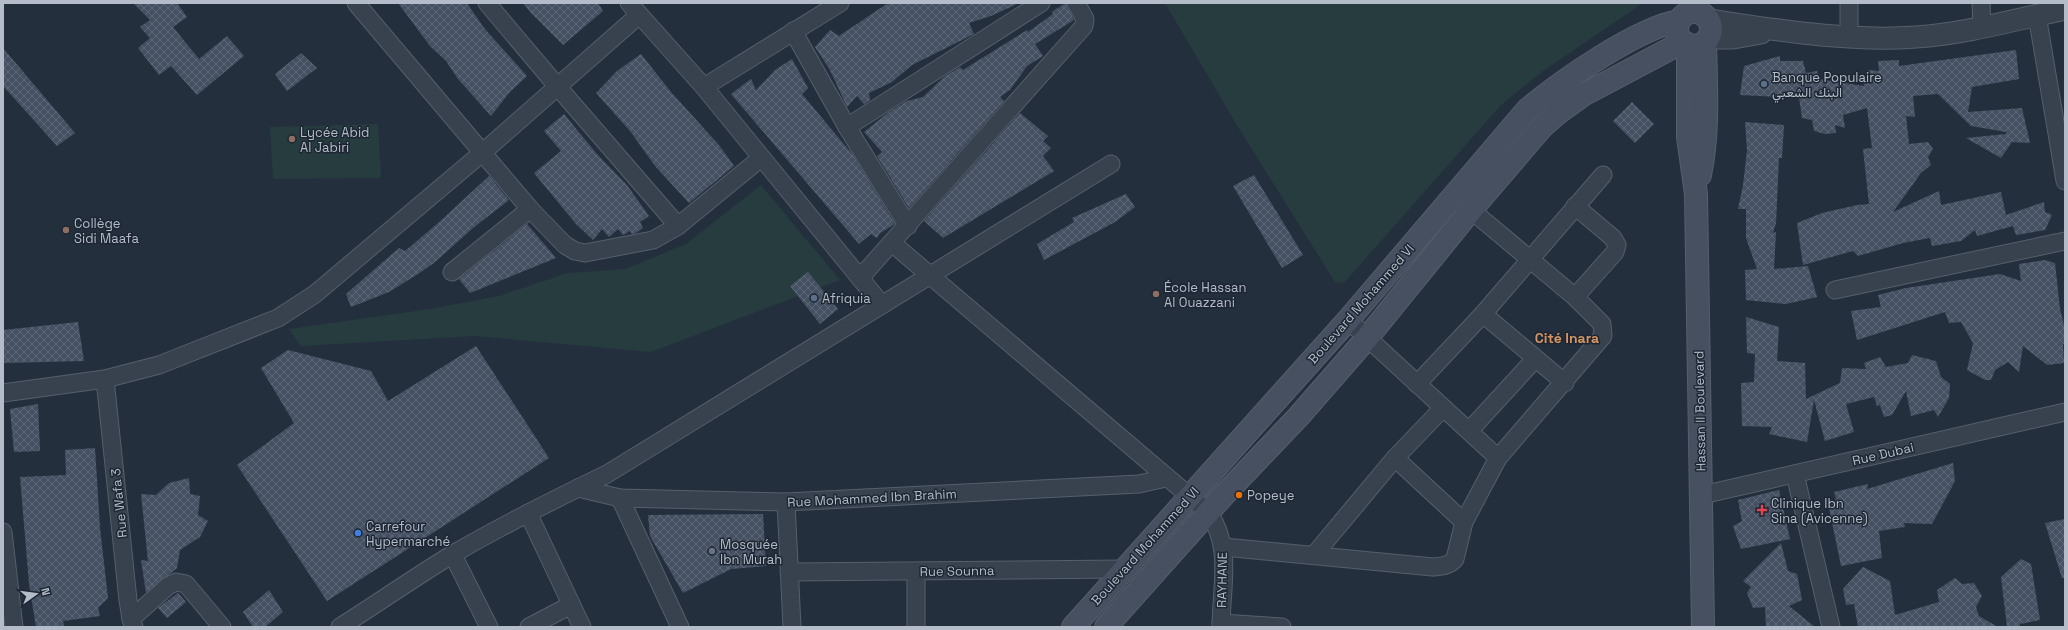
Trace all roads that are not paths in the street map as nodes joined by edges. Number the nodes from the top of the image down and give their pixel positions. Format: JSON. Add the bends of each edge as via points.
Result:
{"nodes":[{"id":1,"x":356,"y":3,"type":"edge"},
{"id":2,"x":488,"y":3,"type":"edge"},
{"id":3,"x":840,"y":3,"type":"edge"},
{"id":4,"x":1041,"y":3,"type":"edge"},
{"id":5,"x":1076,"y":3,"type":"edge"},
{"id":6,"x":1849,"y":3,"type":"edge"},
{"id":7,"x":1981,"y":3,"type":"edge"},
{"id":8,"x":634,"y":9,"type":"edge"},
{"id":9,"x":2065,"y":9,"type":"edge"},
{"id":10,"x":2037,"y":15,"type":"junction"},
{"id":11,"x":1694,"y":24,"type":"edge"},
{"id":12,"x":1982,"y":26,"type":"junction"},
{"id":13,"x":793,"y":31,"type":"junction"},
{"id":14,"x":1850,"y":37,"type":"junction"},
{"id":15,"x":557,"y":86,"type":"junction"},
{"id":16,"x":704,"y":88,"type":"junction"},
{"id":17,"x":847,"y":127,"type":"junction"},
{"id":18,"x":482,"y":153,"type":"junction"},
{"id":19,"x":761,"y":158,"type":"junction"},
{"id":20,"x":1111,"y":164,"type":"dead end"},
{"id":21,"x":1603,"y":175,"type":"dead end"},
{"id":22,"x":2065,"y":181,"type":"edge"},
{"id":23,"x":1575,"y":206,"type":"junction"},
{"id":24,"x":530,"y":209,"type":"junction"},
{"id":25,"x":1471,"y":210,"type":"junction"},
{"id":26,"x":678,"y":226,"type":"junction"},
{"id":27,"x":908,"y":226,"type":"junction"},
{"id":28,"x":2065,"y":240,"type":"edge"},
{"id":29,"x":892,"y":243,"type":"junction"},
{"id":30,"x":1530,"y":259,"type":"junction"},
{"id":31,"x":452,"y":272,"type":"dead end"},
{"id":32,"x":929,"y":276,"type":"junction"},
{"id":33,"x":860,"y":278,"type":"junction"},
{"id":34,"x":1835,"y":290,"type":"dead end"},
{"id":35,"x":1575,"y":297,"type":"junction"},
{"id":36,"x":882,"y":305,"type":"junction"},
{"id":37,"x":1483,"y":314,"type":"junction"},
{"id":38,"x":1348,"y":320,"type":"junction"},
{"id":39,"x":1367,"y":338,"type":"junction"},
{"id":40,"x":1535,"y":359,"type":"junction"},
{"id":41,"x":105,"y":379,"type":"junction"},
{"id":42,"x":1565,"y":383,"type":"junction"},
{"id":43,"x":1417,"y":384,"type":"junction"},
{"id":44,"x":3,"y":393,"type":"edge"},
{"id":45,"x":1443,"y":408,"type":"junction"},
{"id":46,"x":2065,"y":412,"type":"edge"},
{"id":47,"x":1469,"y":431,"type":"junction"},
{"id":48,"x":1395,"y":458,"type":"junction"},
{"id":49,"x":1498,"y":458,"type":"junction"},
{"id":50,"x":1795,"y":474,"type":"junction"},
{"id":51,"x":1166,"y":478,"type":"junction"},
{"id":52,"x":578,"y":488,"type":"junction"},
{"id":53,"x":1702,"y":495,"type":"junction"},
{"id":54,"x":1189,"y":496,"type":"junction"},
{"id":55,"x":620,"y":498,"type":"junction"},
{"id":56,"x":786,"y":502,"type":"junction"},
{"id":57,"x":1208,"y":512,"type":"junction"},
{"id":58,"x":528,"y":513,"type":"junction"},
{"id":59,"x":1464,"y":522,"type":"junction"},
{"id":60,"x":3,"y":532,"type":"edge"},
{"id":61,"x":1224,"y":547,"type":"junction"},
{"id":62,"x":453,"y":555,"type":"junction"},
{"id":63,"x":1314,"y":555,"type":"junction"},
{"id":64,"x":1125,"y":569,"type":"junction"},
{"id":65,"x":789,"y":572,"type":"junction"},
{"id":66,"x":916,"y":572,"type":"junction"},
{"id":67,"x":571,"y":605,"type":"junction"},
{"id":68,"x":133,"y":623,"type":"edge"},
{"id":69,"x":1221,"y":625,"type":"edge"},
{"id":70,"x":344,"y":626,"type":"edge"},
{"id":71,"x":14,"y":627,"type":"edge"},
{"id":72,"x":222,"y":627,"type":"edge"},
{"id":73,"x":489,"y":627,"type":"edge"},
{"id":74,"x":529,"y":627,"type":"edge"},
{"id":75,"x":582,"y":627,"type":"edge"},
{"id":76,"x":680,"y":627,"type":"edge"},
{"id":77,"x":792,"y":627,"type":"edge"},
{"id":78,"x":916,"y":627,"type":"edge"},
{"id":79,"x":1074,"y":627,"type":"edge"},
{"id":80,"x":1106,"y":627,"type":"edge"},
{"id":81,"x":1282,"y":627,"type":"edge"},
{"id":82,"x":1703,"y":627,"type":"edge"},
{"id":83,"x":1830,"y":627,"type":"edge"}],
"edges":[{"from":1,"to":18,"type":"street"},
{"from":2,"to":15,"type":"street"},
{"from":3,"to":13,"type":"street"},
{"from":4,"to":17,"type":"street"},
{"from":5,"to":27,"type":"street","via":[[1085,19],[1084,26]]},
{"from":6,"to":14,"type":"street"},
{"from":7,"to":12,"type":"street"},
{"from":8,"to":15,"type":"street"},
{"from":8,"to":16,"type":"street"},
{"from":9,"to":10,"type":"street","name":"Boulevard Mohammed VI"},
{"from":10,"to":12,"type":"street","name":"Boulevard Mohammed VI"},
{"from":10,"to":22,"type":"street"},
{"from":11,"to":14,"type":"street","name":"Boulevard Mohammed VI","via":[[1738,38],[1772,31]]},
{"from":11,"to":25,"type":"main road","name":"Boulevard Mohammed VI","via":[[1558,113],[1542,127]]},
{"from":11,"to":38,"type":"main road","name":"Boulevard Mohammed VI","via":[[1655,27],[1613,50],[1547,93],[1527,110]]},
{"from":11,"to":53,"type":"main road","name":"Hassan II Boulevard","via":[[1704,147],[1696,194]]},
{"from":12,"to":14,"type":"street","name":"Boulevard Mohammed VI","via":[[1916,37]]},
{"from":13,"to":16,"type":"street"},
{"from":13,"to":17,"type":"street"},
{"from":15,"to":18,"type":"street"},
{"from":15,"to":26,"type":"street"},
{"from":16,"to":19,"type":"street"},
{"from":17,"to":27,"type":"street"},
{"from":18,"to":24,"type":"street"},
{"from":18,"to":41,"type":"street","via":[[315,294],[288,313],[189,354],[137,372]]},
{"from":19,"to":26,"type":"street"},
{"from":19,"to":33,"type":"street"},
{"from":20,"to":32,"type":"street"},
{"from":21,"to":23,"type":"street"},
{"from":23,"to":30,"type":"street"},
{"from":23,"to":35,"type":"street","via":[[1613,238],[1617,245],[1615,252]]},
{"from":24,"to":26,"type":"street","via":[[566,245],[575,251],[585,253],[653,240]]},
{"from":24,"to":31,"type":"street"},
{"from":25,"to":30,"type":"street"},
{"from":25,"to":39,"type":"main road","name":"Boulevard Mohammed VI"},
{"from":27,"to":29,"type":"street"},
{"from":28,"to":34,"type":"street"},
{"from":29,"to":32,"type":"street","name":"RAYHANE"},
{"from":29,"to":33,"type":"street"},
{"from":30,"to":35,"type":"street"},
{"from":30,"to":37,"type":"street"},
{"from":32,"to":36,"type":"street"},
{"from":32,"to":51,"type":"street","name":"RAYHANE"},
{"from":33,"to":36,"type":"street"},
{"from":35,"to":42,"type":"street","via":[[1602,324],[1604,331],[1603,336]]},
{"from":36,"to":52,"type":"street","via":[[607,474]]},
{"from":37,"to":40,"type":"street"},
{"from":37,"to":43,"type":"street"},
{"from":38,"to":39,"type":"street"},
{"from":38,"to":54,"type":"main road","name":"Boulevard Mohammed VI"},
{"from":39,"to":43,"type":"street"},
{"from":39,"to":57,"type":"main road","name":"Boulevard Mohammed VI","via":[[1299,416]]},
{"from":40,"to":42,"type":"street"},
{"from":40,"to":47,"type":"street"},
{"from":41,"to":44,"type":"street"},
{"from":41,"to":68,"type":"street","name":"Rue Wafa 3"},
{"from":42,"to":49,"type":"street"},
{"from":43,"to":45,"type":"street"},
{"from":45,"to":47,"type":"street"},
{"from":45,"to":48,"type":"street"},
{"from":46,"to":50,"type":"street","name":"Rue Dubai"},
{"from":47,"to":49,"type":"street"},
{"from":48,"to":59,"type":"street"},
{"from":48,"to":63,"type":"street"},
{"from":49,"to":59,"type":"street"},
{"from":50,"to":53,"type":"street","name":"Rue Dubai"},
{"from":50,"to":83,"type":"street"},
{"from":51,"to":54,"type":"street","name":"RAYHANE"},
{"from":51,"to":56,"type":"street","name":"Rue Mohammed Ibn Brahim","via":[[1139,484]]},
{"from":52,"to":55,"type":"street","name":"Rue Mohammed Ibn Brahim"},
{"from":52,"to":58,"type":"street"},
{"from":53,"to":82,"type":"main road","name":"Hassan II Boulevard"},
{"from":54,"to":57,"type":"street","name":"RAYHANE"},
{"from":54,"to":64,"type":"main road","name":"Boulevard Mohammed VI"},
{"from":55,"to":56,"type":"street","name":"Rue Mohammed Ibn Brahim"},
{"from":55,"to":76,"type":"street"},
{"from":56,"to":65,"type":"street"},
{"from":57,"to":61,"type":"street","name":"RAYHANE","via":[[1219,529]]},
{"from":57,"to":80,"type":"main road","name":"Boulevard Mohammed VI"},
{"from":58,"to":62,"type":"street"},
{"from":58,"to":67,"type":"street"},
{"from":59,"to":63,"type":"street","via":[[1455,559],[1444,566]]},
{"from":60,"to":71,"type":"street"},
{"from":61,"to":63,"type":"street"},
{"from":61,"to":69,"type":"street","name":"RAYHANE"},
{"from":62,"to":70,"type":"street","via":[[386,596]]},
{"from":62,"to":73,"type":"street"},
{"from":64,"to":66,"type":"street","name":"Rue Sounna"},
{"from":64,"to":79,"type":"main road","name":"Boulevard Mohammed VI"},
{"from":65,"to":66,"type":"street","name":"Rue Sounna"},
{"from":65,"to":77,"type":"street"},
{"from":66,"to":78,"type":"street"},
{"from":67,"to":74,"type":"street"},
{"from":67,"to":75,"type":"street"},
{"from":68,"to":72,"type":"street","via":[[168,586],[180,582],[186,584]]},
{"from":69,"to":81,"type":"street"}]}
